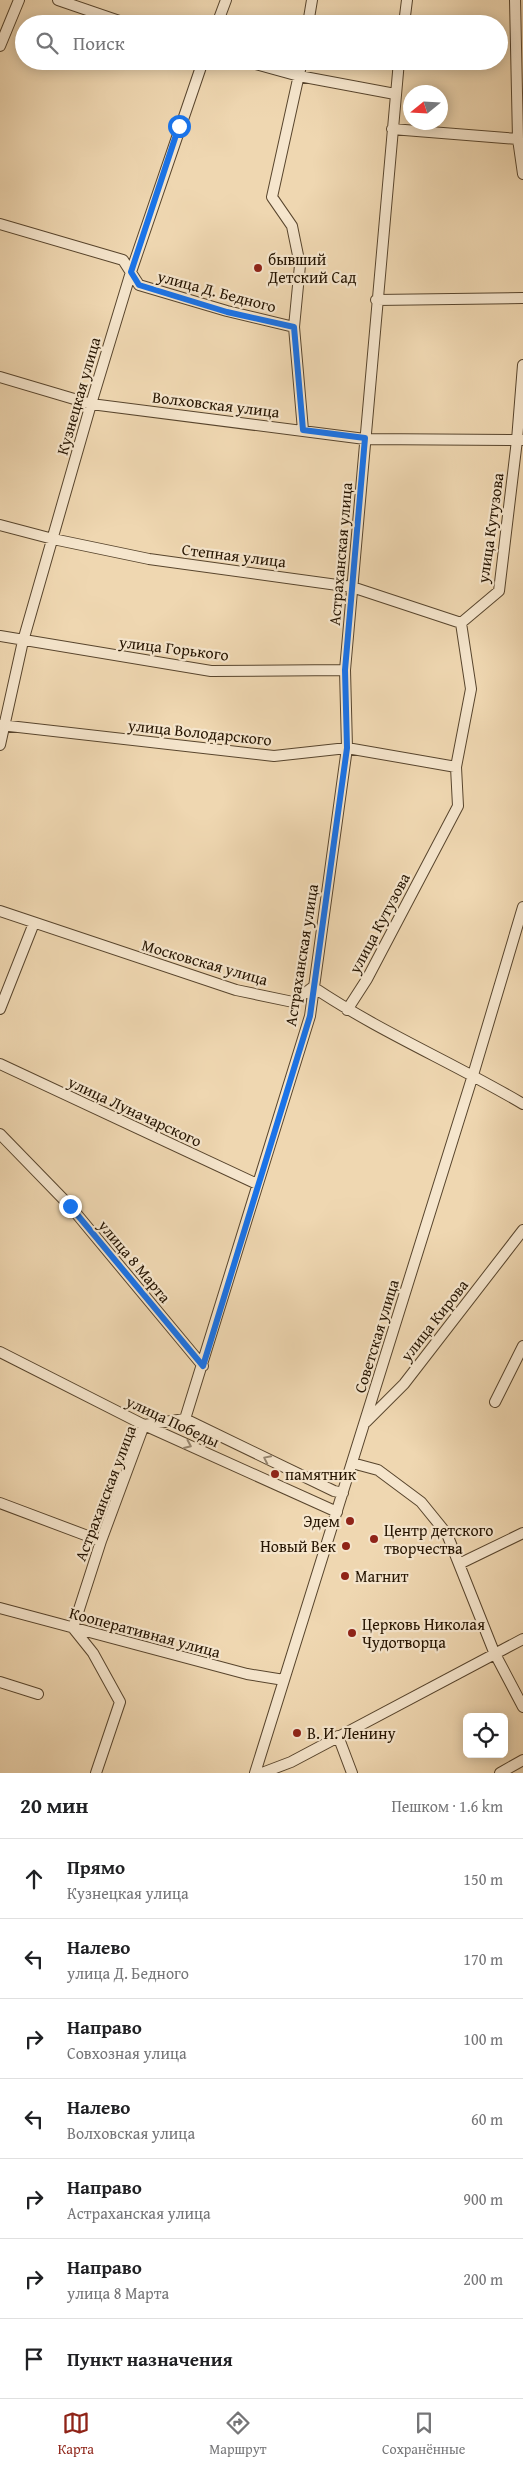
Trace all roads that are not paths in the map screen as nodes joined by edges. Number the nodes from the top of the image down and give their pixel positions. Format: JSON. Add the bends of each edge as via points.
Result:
{"nodes":[{"id":1,"x":19,"y":0,"type":"edge"},
{"id":2,"x":58,"y":0,"type":"edge"},
{"id":3,"x":226,"y":0,"type":"edge"},
{"id":4,"x":312,"y":0,"type":"edge"},
{"id":5,"x":407,"y":0,"type":"edge"},
{"id":6,"x":514,"y":0,"type":"edge"},
{"id":7,"x":102,"y":15,"type":"edge"},
{"id":8,"x":220,"y":15,"type":"edge"},
{"id":9,"x":310,"y":15,"type":"edge"},
{"id":10,"x":405,"y":15,"type":"edge"},
{"id":11,"x":0,"y":46,"type":"edge"},
{"id":12,"x":200,"y":70,"type":"edge"},
{"id":13,"x":278,"y":70,"type":"edge"},
{"id":14,"x":301,"y":70,"type":"edge"},
{"id":15,"x":398,"y":70,"type":"edge"},
{"id":16,"x":300,"y":76,"type":"junction"},
{"id":17,"x":395,"y":94,"type":"junction"},
{"id":18,"x":392,"y":129,"type":"junction"},
{"id":19,"x":518,"y":139,"type":"junction"},
{"id":20,"x":523,"y":174,"type":"edge"},
{"id":21,"x":0,"y":224,"type":"edge"},
{"id":22,"x":131,"y":272,"type":"junction"},
{"id":23,"x":523,"y":298,"type":"edge"},
{"id":24,"x":376,"y":300,"type":"junction"},
{"id":25,"x":294,"y":327,"type":"junction"},
{"id":26,"x":523,"y":365,"type":"edge"},
{"id":27,"x":0,"y":377,"type":"edge"},
{"id":28,"x":91,"y":404,"type":"junction"},
{"id":29,"x":303,"y":430,"type":"junction"},
{"id":30,"x":365,"y":438,"type":"junction"},
{"id":31,"x":520,"y":440,"type":"edge"},
{"id":32,"x":0,"y":525,"type":"edge"},
{"id":33,"x":54,"y":540,"type":"junction"},
{"id":34,"x":352,"y":587,"type":"junction"},
{"id":35,"x":461,"y":623,"type":"junction"},
{"id":36,"x":0,"y":636,"type":"edge"},
{"id":37,"x":23,"y":641,"type":"junction"},
{"id":38,"x":345,"y":670,"type":"junction"},
{"id":39,"x":3,"y":726,"type":"edge"},
{"id":40,"x":0,"y":745,"type":"edge"},
{"id":41,"x":347,"y":748,"type":"junction"},
{"id":42,"x":456,"y":766,"type":"junction"},
{"id":43,"x":523,"y":908,"type":"edge"},
{"id":44,"x":0,"y":911,"type":"edge"},
{"id":45,"x":34,"y":923,"type":"junction"},
{"id":46,"x":520,"y":929,"type":"edge"},
{"id":47,"x":313,"y":987,"type":"junction"},
{"id":48,"x":0,"y":1009,"type":"edge"},
{"id":49,"x":347,"y":1010,"type":"junction"},
{"id":50,"x":0,"y":1064,"type":"edge"},
{"id":51,"x":473,"y":1075,"type":"junction"},
{"id":52,"x":523,"y":1104,"type":"edge"},
{"id":53,"x":0,"y":1134,"type":"edge"},
{"id":54,"x":257,"y":1184,"type":"junction"},
{"id":55,"x":523,"y":1230,"type":"edge"},
{"id":56,"x":523,"y":1346,"type":"edge"},
{"id":57,"x":0,"y":1352,"type":"edge"},
{"id":58,"x":203,"y":1366,"type":"junction"},
{"id":59,"x":495,"y":1402,"type":"dead end"},
{"id":60,"x":185,"y":1419,"type":"junction"},
{"id":61,"x":364,"y":1424,"type":"junction"},
{"id":62,"x":144,"y":1425,"type":"junction"},
{"id":63,"x":352,"y":1464,"type":"junction"},
{"id":64,"x":343,"y":1493,"type":"junction"},
{"id":65,"x":0,"y":1503,"type":"edge"},
{"id":66,"x":337,"y":1512,"type":"junction"},
{"id":67,"x":523,"y":1534,"type":"edge"},
{"id":68,"x":101,"y":1541,"type":"junction"},
{"id":69,"x":459,"y":1564,"type":"junction"},
{"id":70,"x":0,"y":1608,"type":"edge"},
{"id":71,"x":73,"y":1628,"type":"junction"},
{"id":72,"x":523,"y":1639,"type":"edge"},
{"id":73,"x":494,"y":1652,"type":"junction"},
{"id":74,"x":284,"y":1680,"type":"junction"},
{"id":75,"x":0,"y":1682,"type":"edge"},
{"id":76,"x":38,"y":1694,"type":"dead end"},
{"id":77,"x":523,"y":1707,"type":"edge"},
{"id":78,"x":338,"y":1736,"type":"junction"},
{"id":79,"x":523,"y":1760,"type":"edge"},
{"id":80,"x":96,"y":1773,"type":"edge"},
{"id":81,"x":255,"y":1773,"type":"edge"},
{"id":82,"x":262,"y":1773,"type":"edge"},
{"id":83,"x":352,"y":1773,"type":"edge"},
{"id":84,"x":500,"y":1773,"type":"edge"}],
"edges":[{"from":1,"to":11,"type":"street"},
{"from":2,"to":7,"type":"street"},
{"from":3,"to":8,"type":"street"},
{"from":4,"to":9,"type":"street"},
{"from":5,"to":10,"type":"street"},
{"from":6,"to":19,"type":"street"},
{"from":12,"to":22,"type":"street","name":"Кузнецкая улица"},
{"from":13,"to":16,"type":"street"},
{"from":14,"to":16,"type":"street"},
{"from":15,"to":17,"type":"street","name":"Астраханская улица"},
{"from":16,"to":17,"type":"street"},
{"from":16,"to":25,"type":"street","via":[[272,197],[292,226],[300,265]]},
{"from":17,"to":18,"type":"street","name":"Астраханская улица"},
{"from":18,"to":19,"type":"street"},
{"from":18,"to":24,"type":"street","name":"Астраханская улица"},
{"from":19,"to":20,"type":"street"},
{"from":21,"to":22,"type":"street","name":"улица Д. Бедного","via":[[123,260]]},
{"from":22,"to":25,"type":"street","name":"улица Д. Бедного","via":[[139,285],[227,312]]},
{"from":22,"to":28,"type":"street","name":"Кузнецкая улица"},
{"from":23,"to":24,"type":"street"},
{"from":24,"to":30,"type":"street","name":"Астраханская улица"},
{"from":25,"to":29,"type":"street"},
{"from":26,"to":31,"type":"street","name":"улица Кутузова"},
{"from":27,"to":28,"type":"street","name":"Волховская улица"},
{"from":28,"to":29,"type":"street","name":"Волховская улица"},
{"from":28,"to":33,"type":"street","name":"Кузнецкая улица"},
{"from":29,"to":30,"type":"street","name":"Волховская улица"},
{"from":30,"to":31,"type":"street","name":"Волховская улица"},
{"from":30,"to":34,"type":"street","name":"Астраханская улица"},
{"from":31,"to":35,"type":"street","name":"улица Кутузова","via":[[499,591]]},
{"from":32,"to":33,"type":"street","name":"Степная улица"},
{"from":33,"to":34,"type":"street","name":"Степная улица","via":[[149,559]]},
{"from":33,"to":37,"type":"street","name":"Кузнецкая улица"},
{"from":34,"to":35,"type":"street","name":"Степная улица"},
{"from":34,"to":38,"type":"street","name":"Астраханская улица"},
{"from":35,"to":42,"type":"street","name":"улица Кутузова","via":[[471,689]]},
{"from":36,"to":37,"type":"street","name":"улица Горького"},
{"from":37,"to":38,"type":"street","name":"улица Горького","via":[[211,671]]},
{"from":37,"to":39,"type":"street","name":"Кузнецкая улица"},
{"from":38,"to":41,"type":"street","name":"Астраханская улица"},
{"from":39,"to":40,"type":"street","name":"Кузнецкая улица"},
{"from":39,"to":41,"type":"street","name":"улица Володарского","via":[[274,756]]},
{"from":41,"to":42,"type":"street","name":"улица Володарского"},
{"from":41,"to":47,"type":"street","name":"Астраханская улица"},
{"from":42,"to":49,"type":"street","name":"улица Кутузова","via":[[458,806],[367,979]]},
{"from":43,"to":46,"type":"street","name":"Советская улица"},
{"from":44,"to":45,"type":"street","name":"Московская улица"},
{"from":45,"to":47,"type":"street","name":"Московская улица","via":[[236,990],[293,1002]]},
{"from":45,"to":48,"type":"street"},
{"from":46,"to":51,"type":"street","name":"Советская улица"},
{"from":47,"to":49,"type":"street"},
{"from":47,"to":54,"type":"street","name":"Астраханская улица","via":[[310,1016]]},
{"from":49,"to":51,"type":"street"},
{"from":50,"to":54,"type":"street","name":"улица Луначарского"},
{"from":51,"to":52,"type":"street"},
{"from":51,"to":61,"type":"street","name":"Советская улица"},
{"from":53,"to":58,"type":"street","name":"улица 8 Марта","via":[[70,1206]]},
{"from":54,"to":58,"type":"street","name":"Астраханская улица"},
{"from":55,"to":61,"type":"street","name":"улица Кирова","via":[[404,1384]]},
{"from":56,"to":59,"type":"street"},
{"from":57,"to":62,"type":"street","name":"улица Победы"},
{"from":58,"to":60,"type":"street","name":"Астраханская улица"},
{"from":60,"to":62,"type":"street","name":"Астраханская улица"},
{"from":64,"to":60,"type":"street","name":"улица Победы","one_way":true},
{"from":61,"to":63,"type":"street","name":"Советская улица"},
{"from":62,"to":66,"type":"street","name":"улица Победы","one_way":true},
{"from":62,"to":68,"type":"street","name":"Астраханская улица"},
{"from":63,"to":64,"type":"street","name":"Советская улица"},
{"from":63,"to":69,"type":"street","via":[[378,1470],[421,1502],[447,1534]]},
{"from":64,"to":66,"type":"street","name":"Советская улица"},
{"from":65,"to":68,"type":"street"},
{"from":66,"to":74,"type":"street","name":"Советская улица"},
{"from":67,"to":69,"type":"street"},
{"from":68,"to":71,"type":"street","name":"Астраханская улица"},
{"from":69,"to":73,"type":"street"},
{"from":70,"to":71,"type":"street","name":"Кооперативная улица"},
{"from":71,"to":74,"type":"street","name":"Кооперативная улица","via":[[247,1674]]},
{"from":71,"to":80,"type":"street","via":[[93,1653],[120,1702]]},
{"from":72,"to":73,"type":"street"},
{"from":73,"to":77,"type":"street"},
{"from":73,"to":78,"type":"street"},
{"from":74,"to":81,"type":"street","name":"Советская улица"},
{"from":75,"to":76,"type":"street"},
{"from":78,"to":82,"type":"street","via":[[291,1762]]},
{"from":78,"to":83,"type":"street"},
{"from":79,"to":84,"type":"street"}]}
